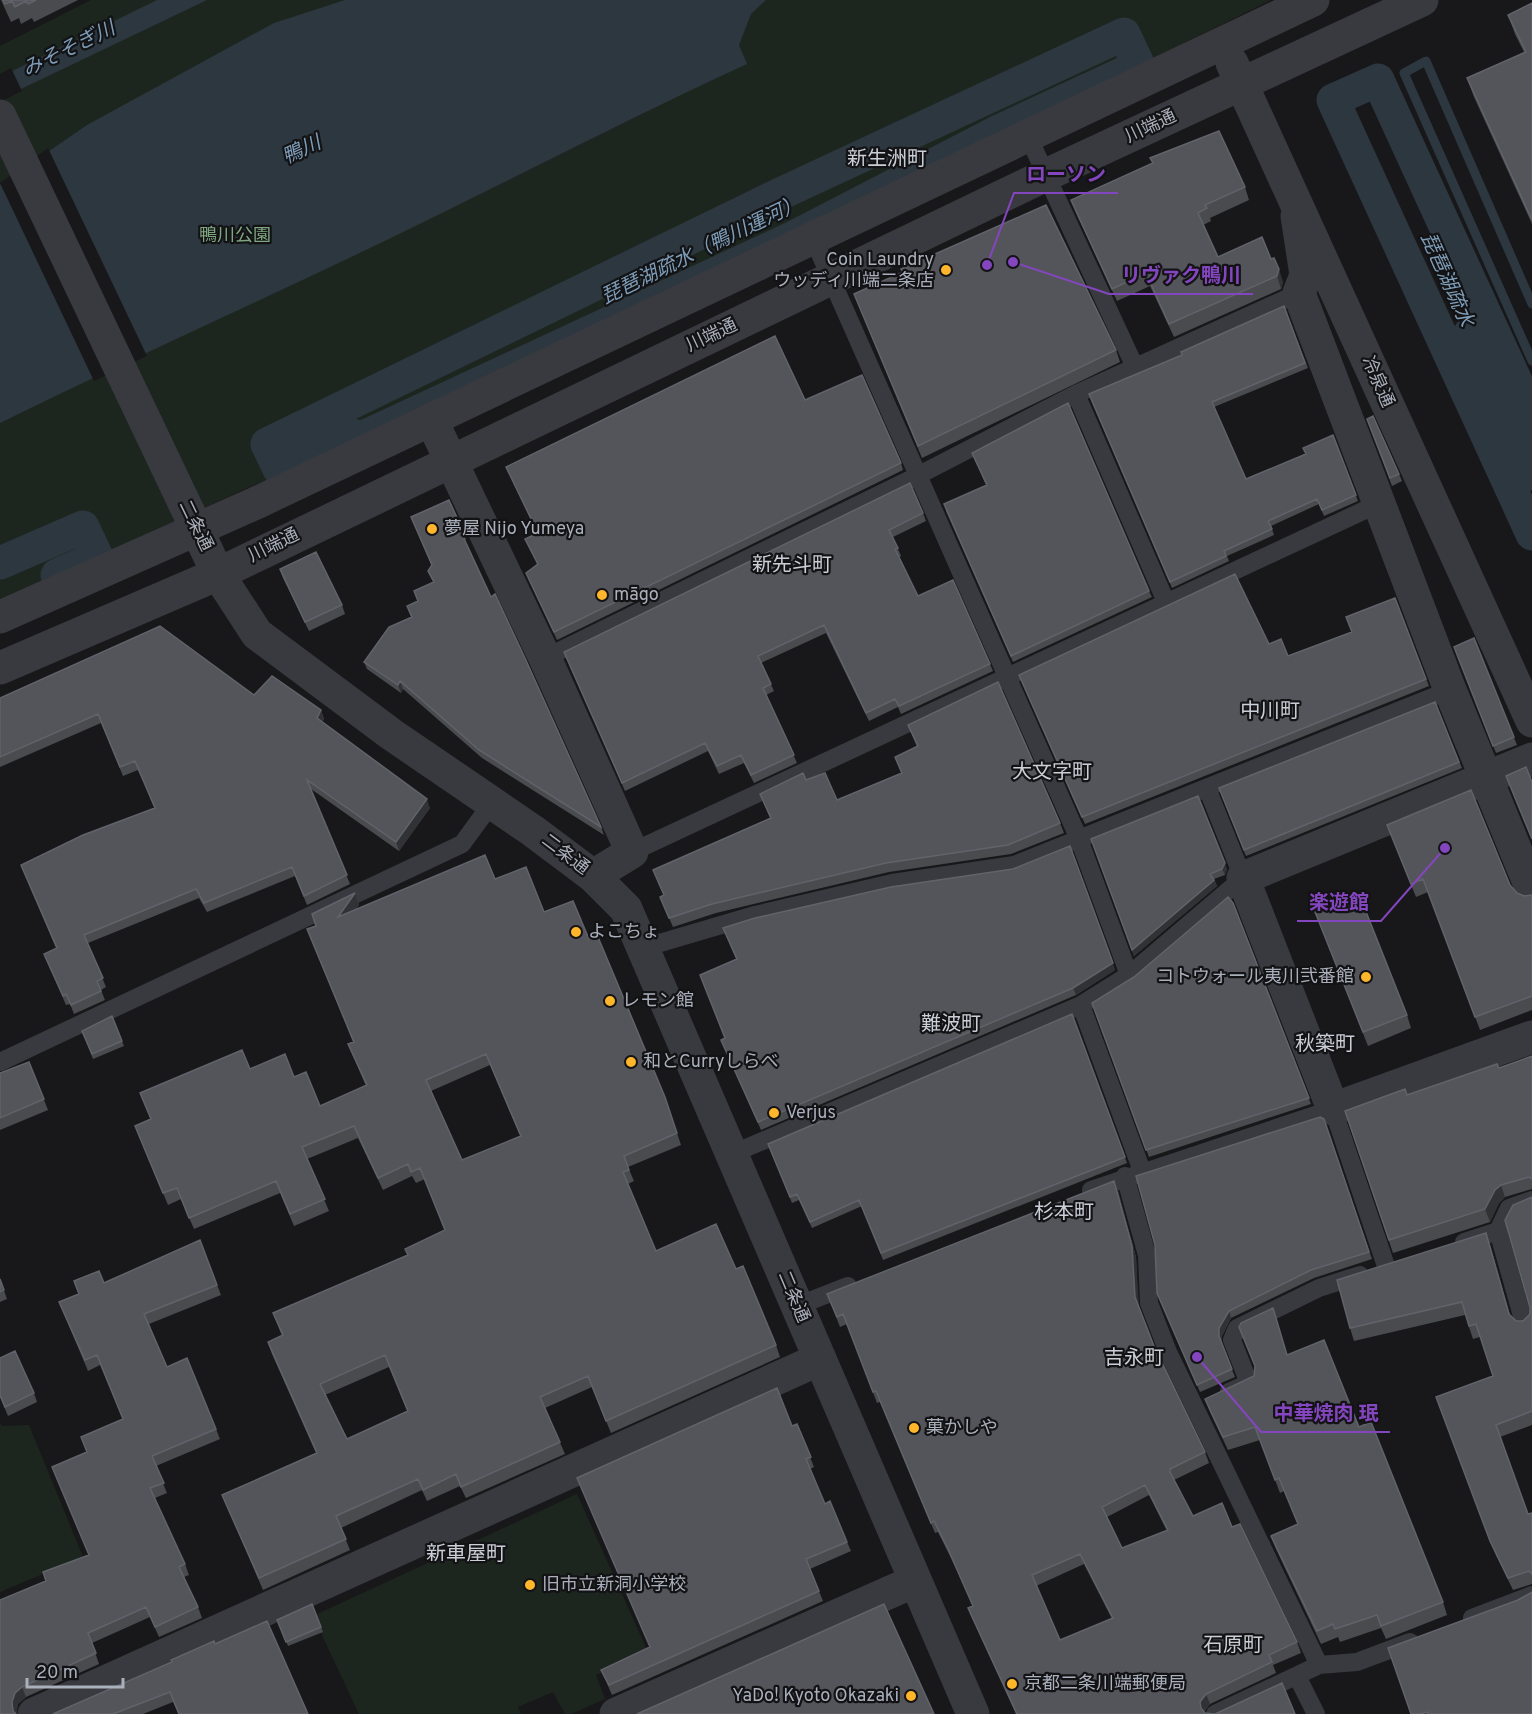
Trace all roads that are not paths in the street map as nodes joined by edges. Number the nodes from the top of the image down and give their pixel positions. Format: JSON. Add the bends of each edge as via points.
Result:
{"nodes":[{"id":1,"x":1313,"y":0,"type":"edge"},
{"id":2,"x":1422,"y":0,"type":"edge"},
{"id":3,"x":1223,"y":42,"type":"junction"},
{"id":4,"x":1242,"y":84,"type":"junction"},
{"id":5,"x":0,"y":116,"type":"edge"},
{"id":6,"x":1028,"y":136,"type":"junction"},
{"id":7,"x":1046,"y":175,"type":"junction"},
{"id":8,"x":1294,"y":199,"type":"junction"},
{"id":9,"x":813,"y":238,"type":"junction"},
{"id":10,"x":831,"y":280,"type":"junction"},
{"id":11,"x":1299,"y":292,"type":"junction"},
{"id":12,"x":1135,"y":368,"type":"junction"},
{"id":13,"x":1076,"y":394,"type":"junction"},
{"id":14,"x":431,"y":419,"type":"junction"},
{"id":15,"x":450,"y":460,"type":"junction"},
{"id":16,"x":916,"y":476,"type":"junction"},
{"id":17,"x":1380,"y":503,"type":"junction"},
{"id":18,"x":197,"y":530,"type":"junction"},
{"id":19,"x":218,"y":574,"type":"junction"},
{"id":20,"x":1166,"y":603,"type":"junction"},
{"id":21,"x":0,"y":617,"type":"edge"},
{"id":22,"x":545,"y":657,"type":"junction"},
{"id":23,"x":0,"y":668,"type":"edge"},
{"id":24,"x":1006,"y":676,"type":"junction"},
{"id":25,"x":1450,"y":690,"type":"junction"},
{"id":26,"x":1532,"y":721,"type":"edge"},
{"id":27,"x":1532,"y":759,"type":"edge"},
{"id":28,"x":1487,"y":777,"type":"junction"},
{"id":29,"x":1207,"y":788,"type":"junction"},
{"id":30,"x":492,"y":803,"type":"junction"},
{"id":31,"x":1080,"y":839,"type":"junction"},
{"id":32,"x":632,"y":852,"type":"junction"},
{"id":33,"x":593,"y":876,"type":"junction"},
{"id":34,"x":1243,"y":878,"type":"junction"},
{"id":35,"x":1532,"y":890,"type":"edge"},
{"id":36,"x":643,"y":948,"type":"junction"},
{"id":37,"x":1129,"y":975,"type":"junction"},
{"id":38,"x":1081,"y":1005,"type":"junction"},
{"id":39,"x":1532,"y":1037,"type":"edge"},
{"id":40,"x":0,"y":1062,"type":"edge"},
{"id":41,"x":1333,"y":1109,"type":"junction"},
{"id":42,"x":732,"y":1154,"type":"junction"},
{"id":43,"x":1134,"y":1174,"type":"junction"},
{"id":44,"x":1071,"y":1198,"type":"edge"},
{"id":45,"x":1532,"y":1200,"type":"edge"},
{"id":46,"x":1498,"y":1231,"type":"junction"},
{"id":47,"x":1442,"y":1249,"type":"edge"},
{"id":48,"x":1408,"y":1259,"type":"edge"},
{"id":49,"x":1386,"y":1266,"type":"junction"},
{"id":50,"x":863,"y":1280,"type":"edge"},
{"id":51,"x":797,"y":1306,"type":"junction"},
{"id":52,"x":1524,"y":1323,"type":"edge"},
{"id":53,"x":820,"y":1359,"type":"junction"},
{"id":54,"x":1194,"y":1407,"type":"junction"},
{"id":55,"x":915,"y":1581,"type":"junction"},
{"id":56,"x":1532,"y":1595,"type":"edge"},
{"id":57,"x":1455,"y":1624,"type":"edge"},
{"id":58,"x":1422,"y":1637,"type":"edge"},
{"id":59,"x":1319,"y":1665,"type":"junction"},
{"id":60,"x":1297,"y":1676,"type":"junction"},
{"id":61,"x":34,"y":1714,"type":"edge"},
{"id":62,"x":616,"y":1714,"type":"edge"},
{"id":63,"x":973,"y":1714,"type":"edge"},
{"id":64,"x":1215,"y":1714,"type":"edge"},
{"id":65,"x":1316,"y":1714,"type":"edge"}],
"edges":[{"from":1,"to":3,"type":"street"},
{"from":2,"to":4,"type":"street","name":"川端通"},
{"from":3,"to":4,"type":"street","name":"冷泉通"},
{"from":3,"to":6,"type":"street"},
{"from":4,"to":7,"type":"street","name":"川端通"},
{"from":4,"to":8,"type":"street","name":"冷泉通"},
{"from":5,"to":18,"type":"street","name":"二条通"},
{"from":6,"to":7,"type":"lane"},
{"from":6,"to":9,"type":"street"},
{"from":7,"to":10,"type":"street","name":"川端通"},
{"from":7,"to":12,"type":"lane"},
{"from":8,"to":11,"type":"street","via":[[1306,275]]},
{"from":8,"to":26,"type":"street","name":"冷泉通"},
{"from":9,"to":10,"type":"lane"},
{"from":9,"to":14,"type":"street"},
{"from":10,"to":15,"type":"street","name":"川端通"},
{"from":10,"to":16,"type":"lane"},
{"from":11,"to":12,"type":"lane"},
{"from":11,"to":17,"type":"street"},
{"from":12,"to":13,"type":"lane"},
{"from":13,"to":16,"type":"lane"},
{"from":13,"to":20,"type":"lane"},
{"from":14,"to":15,"type":"street"},
{"from":14,"to":18,"type":"street"},
{"from":15,"to":19,"type":"street","name":"川端通"},
{"from":15,"to":22,"type":"street"},
{"from":16,"to":22,"type":"lane"},
{"from":16,"to":24,"type":"lane"},
{"from":17,"to":20,"type":"lane"},
{"from":17,"to":25,"type":"street"},
{"from":18,"to":19,"type":"street","name":"二条通"},
{"from":18,"to":21,"type":"street"},
{"from":19,"to":23,"type":"street","name":"川端通"},
{"from":19,"to":30,"type":"street","name":"二条通","via":[[257,634]]},
{"from":20,"to":24,"type":"lane"},
{"from":22,"to":32,"type":"street"},
{"from":24,"to":31,"type":"lane"},
{"from":24,"to":32,"type":"lane"},
{"from":25,"to":28,"type":"street"},
{"from":25,"to":29,"type":"lane"},
{"from":27,"to":28,"type":"street"},
{"from":28,"to":34,"type":"street"},
{"from":28,"to":35,"type":"street"},
{"from":29,"to":31,"type":"lane"},
{"from":29,"to":34,"type":"lane"},
{"from":30,"to":33,"type":"street","name":"二条通"},
{"from":30,"to":40,"type":"lane","via":[[462,844]]},
{"from":31,"to":36,"type":"lane","via":[[1014,865],[882,885],[755,915]]},
{"from":31,"to":37,"type":"lane"},
{"from":32,"to":33,"type":"street"},
{"from":33,"to":36,"type":"street","name":"二条通","via":[[626,909]]},
{"from":34,"to":37,"type":"lane"},
{"from":34,"to":41,"type":"street"},
{"from":36,"to":42,"type":"street","name":"二条通"},
{"from":37,"to":38,"type":"lane"},
{"from":38,"to":42,"type":"lane"},
{"from":38,"to":43,"type":"lane"},
{"from":39,"to":41,"type":"street"},
{"from":41,"to":43,"type":"lane"},
{"from":41,"to":49,"type":"lane"},
{"from":42,"to":51,"type":"street","name":"二条通"},
{"from":43,"to":44,"type":"lane"},
{"from":43,"to":54,"type":"lane","via":[[1147,1255],[1149,1303]]},
{"from":45,"to":46,"type":"lane","via":[[1509,1208]]},
{"from":46,"to":47,"type":"lane"},
{"from":46,"to":52,"type":"lane"},
{"from":48,"to":49,"type":"lane"},
{"from":49,"to":54,"type":"lane","via":[[1318,1288],[1237,1328],[1232,1340],[1248,1383]]},
{"from":50,"to":51,"type":"lane"},
{"from":51,"to":53,"type":"street","name":"二条通"},
{"from":53,"to":55,"type":"street","name":"二条通"},
{"from":53,"to":61,"type":"street"},
{"from":54,"to":59,"type":"lane"},
{"from":55,"to":62,"type":"street"},
{"from":55,"to":63,"type":"street","name":"二条通"},
{"from":56,"to":57,"type":"lane"},
{"from":58,"to":59,"type":"lane","via":[[1357,1662]]},
{"from":59,"to":60,"type":"lane"},
{"from":60,"to":64,"type":"lane"},
{"from":60,"to":65,"type":"lane"}]}
